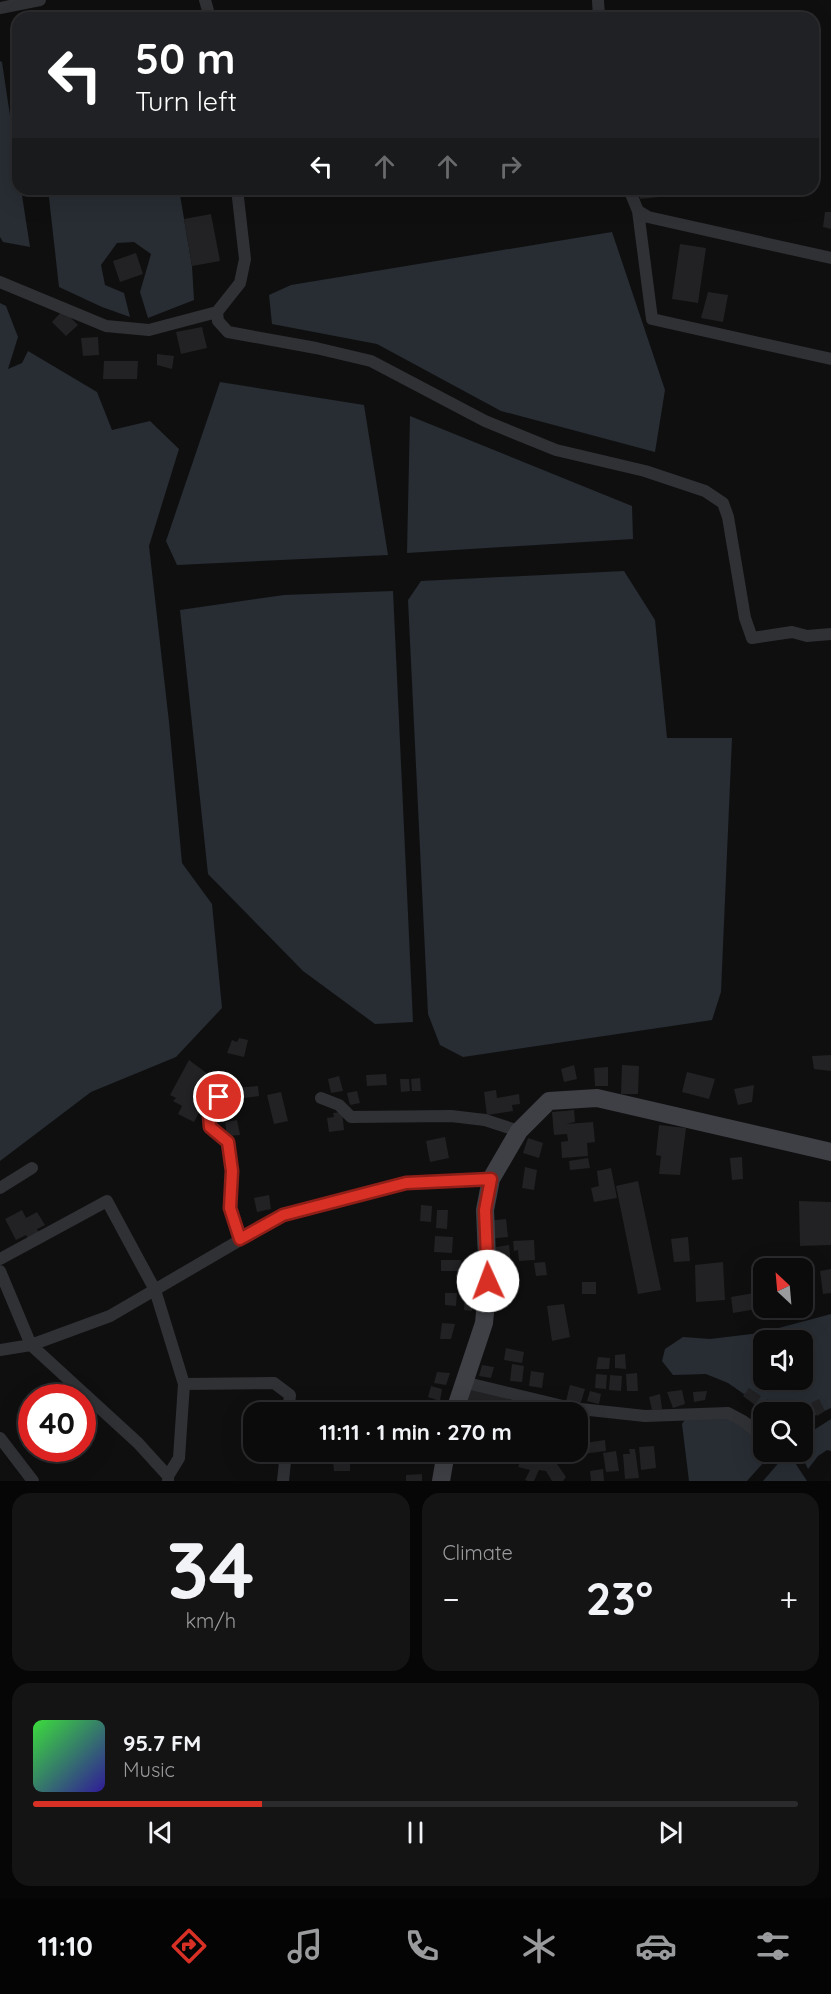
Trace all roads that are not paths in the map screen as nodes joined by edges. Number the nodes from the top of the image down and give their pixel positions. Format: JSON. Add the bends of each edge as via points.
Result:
{"nodes":[{"id":1,"x":40,"y":0,"type":"edge"},
{"id":2,"x":0,"y":8,"type":"edge"},
{"id":3,"x":238,"y":195,"type":"edge"},
{"id":4,"x":631,"y":195,"type":"edge"},
{"id":5,"x":638,"y":211,"type":"junction"},
{"id":6,"x":831,"y":258,"type":"edge"},
{"id":7,"x":0,"y":282,"type":"edge"},
{"id":8,"x":217,"y":312,"type":"junction"},
{"id":9,"x":831,"y":359,"type":"edge"},
{"id":10,"x":831,"y":634,"type":"edge"},
{"id":11,"x":219,"y":1097,"type":"dead end"},
{"id":12,"x":321,"y":1098,"type":"dead end"},
{"id":13,"x":519,"y":1131,"type":"junction"},
{"id":14,"x":831,"y":1152,"type":"edge"},
{"id":15,"x":32,"y":1168,"type":"dead end"},
{"id":16,"x":491,"y":1179,"type":"junction"},
{"id":17,"x":0,"y":1188,"type":"edge"},
{"id":18,"x":240,"y":1239,"type":"junction"},
{"id":19,"x":0,"y":1259,"type":"edge"},
{"id":20,"x":0,"y":1271,"type":"edge"},
{"id":21,"x":155,"y":1290,"type":"junction"},
{"id":22,"x":31,"y":1345,"type":"junction"},
{"id":23,"x":0,"y":1350,"type":"edge"},
{"id":24,"x":463,"y":1382,"type":"junction"},
{"id":25,"x":184,"y":1384,"type":"junction"},
{"id":26,"x":289,"y":1402,"type":"edge"},
{"id":27,"x":457,"y":1402,"type":"edge"},
{"id":28,"x":753,"y":1429,"type":"edge"},
{"id":29,"x":0,"y":1438,"type":"edge"},
{"id":30,"x":284,"y":1462,"type":"edge"},
{"id":31,"x":444,"y":1462,"type":"edge"},
{"id":32,"x":168,"y":1478,"type":"edge"},
{"id":33,"x":33,"y":1481,"type":"edge"},
{"id":34,"x":283,"y":1481,"type":"edge"},
{"id":35,"x":441,"y":1481,"type":"edge"}],
"edges":[{"from":1,"to":2,"type":"street"},
{"from":3,"to":8,"type":"street","via":[[245,259],[240,283]]},
{"from":4,"to":5,"type":"street"},
{"from":5,"to":6,"type":"street","via":[[648,217]]},
{"from":5,"to":9,"type":"street","via":[[652,319]]},
{"from":7,"to":8,"type":"street","via":[[106,326],[149,330]]},
{"from":8,"to":10,"type":"street","via":[[218,321],[228,332],[371,361],[485,421],[556,450],[645,471],[705,491],[723,503],[729,517],[745,618],[752,638],[792,632],[807,636]]},
{"from":11,"to":18,"type":"street","via":[[209,1115],[210,1127],[228,1142],[232,1171],[230,1208]]},
{"from":12,"to":13,"type":"street","via":[[339,1105],[351,1117],[451,1116],[486,1120]]},
{"from":13,"to":14,"type":"street","via":[[549,1101],[597,1098]]},
{"from":13,"to":16,"type":"street"},
{"from":15,"to":17,"type":"street"},
{"from":16,"to":18,"type":"street","via":[[406,1183],[283,1215]]},
{"from":16,"to":24,"type":"street","via":[[485,1210],[488,1281],[484,1323]]},
{"from":18,"to":21,"type":"street"},
{"from":19,"to":21,"type":"street","via":[[107,1201]]},
{"from":20,"to":22,"type":"street"},
{"from":21,"to":22,"type":"street","via":[[110,1316]]},
{"from":21,"to":25,"type":"street"},
{"from":22,"to":23,"type":"street"},
{"from":22,"to":32,"type":"street","via":[[138,1443]]},
{"from":24,"to":27,"type":"street"},
{"from":24,"to":28,"type":"street","via":[[571,1408],[645,1416],[728,1413]]},
{"from":25,"to":26,"type":"street","via":[[274,1383],[290,1395]]},
{"from":25,"to":32,"type":"street","via":[[179,1458]]},
{"from":29,"to":33,"type":"street"},
{"from":30,"to":34,"type":"street"},
{"from":31,"to":35,"type":"street"}]}
